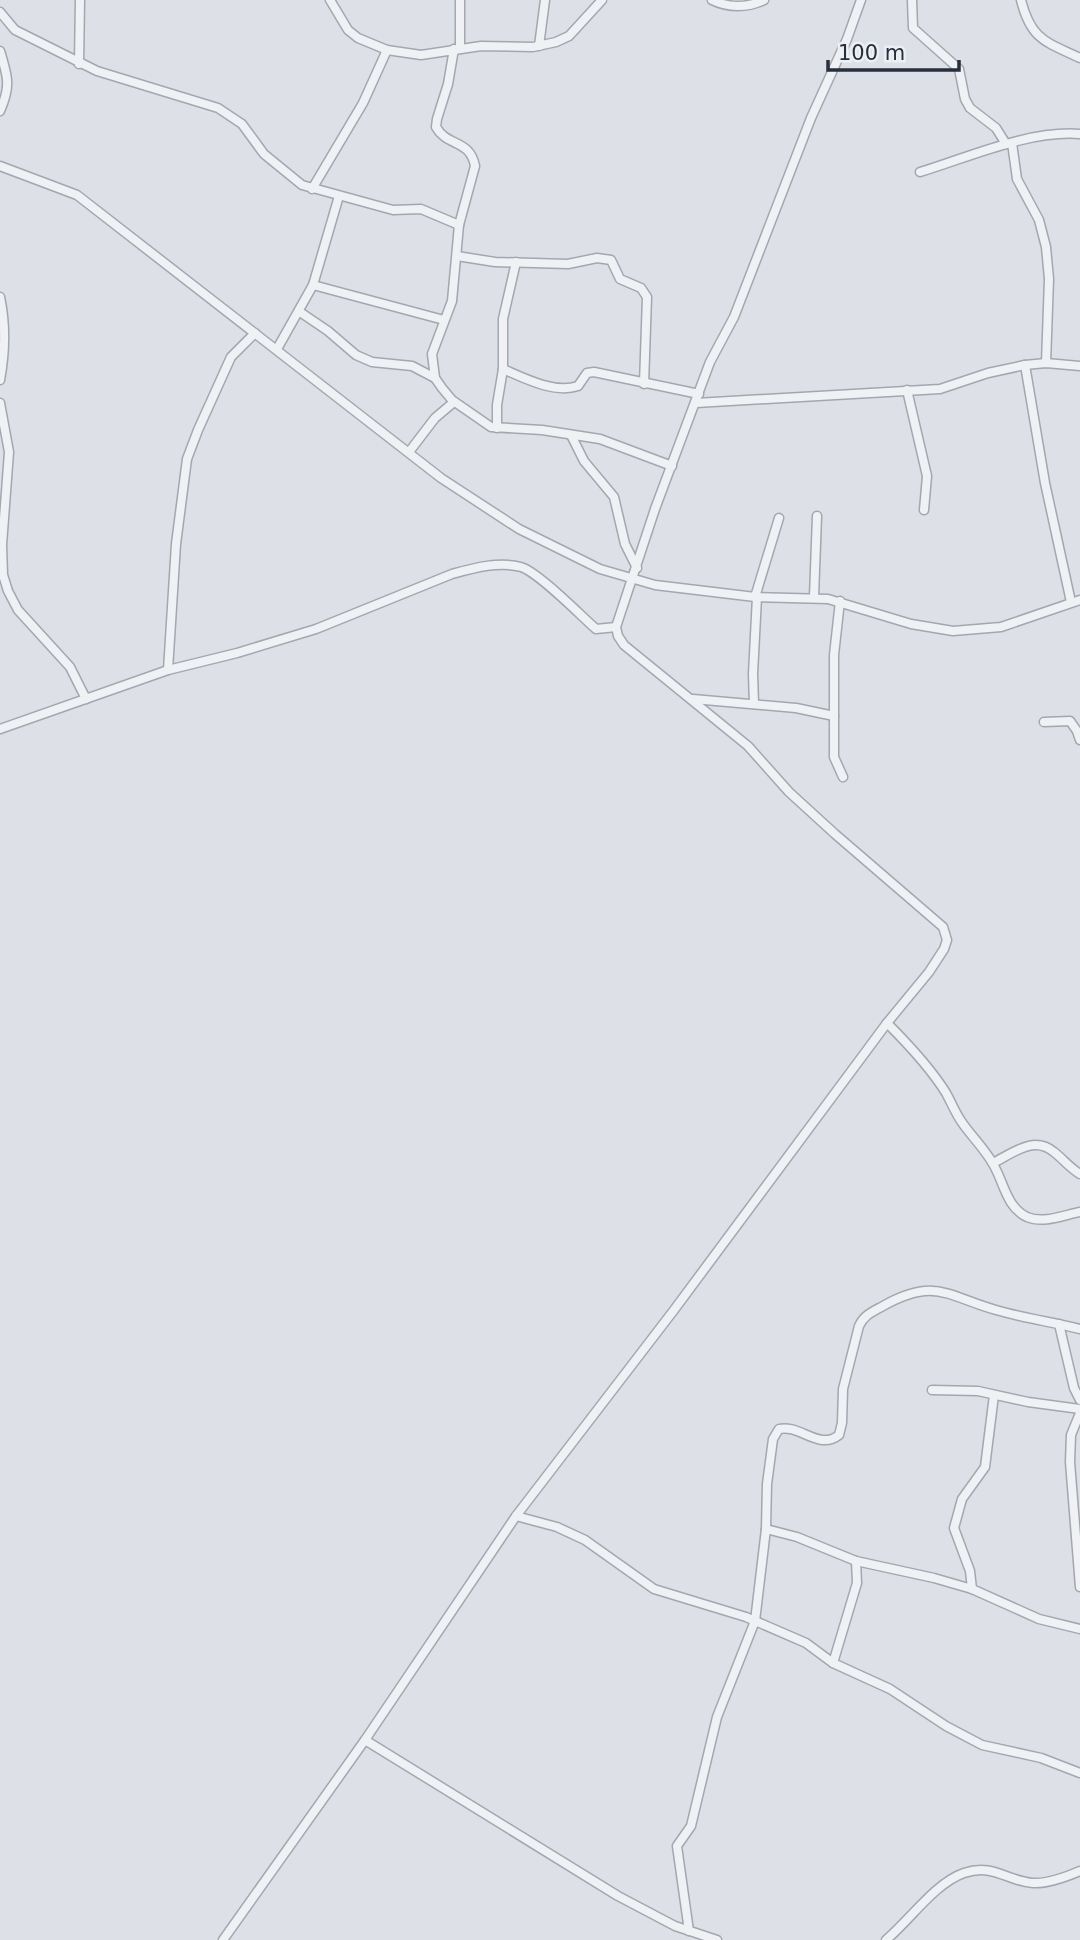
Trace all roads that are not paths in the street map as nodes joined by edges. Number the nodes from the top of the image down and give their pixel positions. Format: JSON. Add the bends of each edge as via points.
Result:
{"nodes":[{"id":1,"x":80,"y":0,"type":"edge"},
{"id":2,"x":330,"y":0,"type":"edge"},
{"id":3,"x":460,"y":0,"type":"edge"},
{"id":4,"x":545,"y":0,"type":"edge"},
{"id":5,"x":602,"y":0,"type":"edge"},
{"id":6,"x":712,"y":0,"type":"edge"},
{"id":7,"x":764,"y":0,"type":"edge"},
{"id":8,"x":861,"y":0,"type":"edge"},
{"id":9,"x":912,"y":0,"type":"edge"},
{"id":10,"x":1021,"y":0,"type":"edge"},
{"id":11,"x":0,"y":12,"type":"edge"},
{"id":12,"x":539,"y":46,"type":"junction"},
{"id":13,"x":457,"y":48,"type":"junction"},
{"id":14,"x":387,"y":50,"type":"junction"},
{"id":15,"x":0,"y":51,"type":"edge"},
{"id":16,"x":1080,"y":58,"type":"edge"},
{"id":17,"x":79,"y":64,"type":"junction"},
{"id":18,"x":0,"y":111,"type":"edge"},
{"id":19,"x":1080,"y":134,"type":"edge"},
{"id":20,"x":1009,"y":143,"type":"junction"},
{"id":21,"x":0,"y":166,"type":"edge"},
{"id":22,"x":920,"y":172,"type":"dead end"},
{"id":23,"x":312,"y":189,"type":"junction"},
{"id":24,"x":339,"y":196,"type":"junction"},
{"id":25,"x":459,"y":225,"type":"junction"},
{"id":26,"x":457,"y":256,"type":"junction"},
{"id":27,"x":516,"y":262,"type":"junction"},
{"id":28,"x":313,"y":285,"type":"junction"},
{"id":29,"x":0,"y":297,"type":"edge"},
{"id":30,"x":300,"y":312,"type":"junction"},
{"id":31,"x":444,"y":320,"type":"junction"},
{"id":32,"x":255,"y":333,"type":"junction"},
{"id":33,"x":277,"y":349,"type":"junction"},
{"id":34,"x":1046,"y":363,"type":"junction"},
{"id":35,"x":1025,"y":365,"type":"junction"},
{"id":36,"x":1080,"y":366,"type":"edge"},
{"id":37,"x":503,"y":369,"type":"junction"},
{"id":38,"x":435,"y":378,"type":"junction"},
{"id":39,"x":0,"y":380,"type":"edge"},
{"id":40,"x":644,"y":384,"type":"junction"},
{"id":41,"x":907,"y":390,"type":"junction"},
{"id":42,"x":697,"y":398,"type":"junction"},
{"id":43,"x":454,"y":402,"type":"junction"},
{"id":44,"x":0,"y":403,"type":"edge"},
{"id":45,"x":497,"y":428,"type":"junction"},
{"id":46,"x":571,"y":435,"type":"junction"},
{"id":47,"x":409,"y":452,"type":"junction"},
{"id":48,"x":672,"y":466,"type":"junction"},
{"id":49,"x":925,"y":510,"type":"dead end"},
{"id":50,"x":817,"y":516,"type":"dead end"},
{"id":51,"x":779,"y":518,"type":"dead end"},
{"id":52,"x":637,"y":568,"type":"junction"},
{"id":53,"x":633,"y":580,"type":"junction"},
{"id":54,"x":756,"y":597,"type":"junction"},
{"id":55,"x":814,"y":597,"type":"junction"},
{"id":56,"x":840,"y":601,"type":"junction"},
{"id":57,"x":1075,"y":601,"type":"edge"},
{"id":58,"x":616,"y":627,"type":"junction"},
{"id":59,"x":169,"y":670,"type":"junction"},
{"id":60,"x":86,"y":699,"type":"junction"},
{"id":61,"x":693,"y":699,"type":"junction"},
{"id":62,"x":754,"y":704,"type":"junction"},
{"id":63,"x":834,"y":716,"type":"junction"},
{"id":64,"x":1044,"y":722,"type":"dead end"},
{"id":65,"x":0,"y":729,"type":"edge"},
{"id":66,"x":1080,"y":740,"type":"edge"},
{"id":67,"x":843,"y":777,"type":"dead end"},
{"id":68,"x":887,"y":1023,"type":"junction"},
{"id":69,"x":993,"y":1163,"type":"junction"},
{"id":70,"x":1080,"y":1174,"type":"edge"},
{"id":71,"x":1080,"y":1212,"type":"edge"},
{"id":72,"x":1059,"y":1324,"type":"junction"},
{"id":73,"x":1080,"y":1329,"type":"edge"},
{"id":74,"x":932,"y":1390,"type":"dead end"},
{"id":75,"x":994,"y":1395,"type":"junction"},
{"id":76,"x":1080,"y":1400,"type":"edge"},
{"id":77,"x":1080,"y":1411,"type":"edge"},
{"id":78,"x":516,"y":1516,"type":"junction"},
{"id":79,"x":766,"y":1530,"type":"junction"},
{"id":80,"x":856,"y":1561,"type":"junction"},
{"id":81,"x":1080,"y":1587,"type":"edge"},
{"id":82,"x":972,"y":1590,"type":"junction"},
{"id":83,"x":755,"y":1621,"type":"junction"},
{"id":84,"x":1080,"y":1629,"type":"edge"},
{"id":85,"x":833,"y":1663,"type":"junction"},
{"id":86,"x":365,"y":1741,"type":"junction"},
{"id":87,"x":1080,"y":1773,"type":"edge"},
{"id":88,"x":1080,"y":1871,"type":"edge"},
{"id":89,"x":689,"y":1931,"type":"junction"},
{"id":90,"x":223,"y":1940,"type":"edge"},
{"id":91,"x":717,"y":1940,"type":"edge"},
{"id":92,"x":886,"y":1940,"type":"edge"}],
"edges":[{"from":1,"to":17,"type":"street"},
{"from":2,"to":14,"type":"street","via":[[348,30]]},
{"from":3,"to":13,"type":"street"},
{"from":4,"to":12,"type":"street"},
{"from":5,"to":12,"type":"street","via":[[569,36]]},
{"from":6,"to":7,"type":"street","via":[[737,6]]},
{"from":8,"to":42,"type":"street"},
{"from":9,"to":20,"type":"street","via":[[913,28],[959,69],[970,108]]},
{"from":10,"to":16,"type":"street","via":[[1040,39]]},
{"from":11,"to":17,"type":"street","via":[[15,30]]},
{"from":12,"to":13,"type":"street"},
{"from":13,"to":14,"type":"street","via":[[421,55]]},
{"from":13,"to":25,"type":"street","via":[[436,123],[438,131],[473,156],[475,166]]},
{"from":14,"to":23,"type":"street","via":[[363,103]]},
{"from":15,"to":18,"type":"street","via":[[8,91]]},
{"from":17,"to":23,"type":"street","via":[[218,107],[242,124],[281,170]]},
{"from":19,"to":20,"type":"street"},
{"from":20,"to":22,"type":"street"},
{"from":20,"to":34,"type":"street","via":[[1017,179],[1046,247]]},
{"from":21,"to":32,"type":"street","via":[[77,195]]},
{"from":23,"to":24,"type":"street"},
{"from":24,"to":25,"type":"street","via":[[393,210],[421,209]]},
{"from":24,"to":28,"type":"street"},
{"from":25,"to":26,"type":"street"},
{"from":26,"to":27,"type":"street"},
{"from":26,"to":31,"type":"street","via":[[452,301]]},
{"from":27,"to":37,"type":"street","via":[[503,319]]},
{"from":27,"to":40,"type":"street","via":[[611,260],[621,279],[641,288],[648,297]]},
{"from":28,"to":30,"type":"street"},
{"from":28,"to":31,"type":"street"},
{"from":29,"to":39,"type":"street","via":[[5,347]]},
{"from":30,"to":33,"type":"street"},
{"from":30,"to":38,"type":"street","via":[[356,355],[372,362],[412,366]]},
{"from":31,"to":38,"type":"street","via":[[432,354]]},
{"from":32,"to":33,"type":"street"},
{"from":32,"to":59,"type":"street","via":[[231,358],[187,458],[176,544]]},
{"from":33,"to":47,"type":"street"},
{"from":34,"to":35,"type":"street"},
{"from":34,"to":36,"type":"street"},
{"from":35,"to":41,"type":"street","via":[[940,389]]},
{"from":35,"to":57,"type":"street","via":[[1045,483]]},
{"from":37,"to":40,"type":"street","via":[[561,387],[578,386],[590,371]]},
{"from":37,"to":45,"type":"street"},
{"from":38,"to":43,"type":"street"},
{"from":40,"to":42,"type":"street"},
{"from":41,"to":42,"type":"street"},
{"from":41,"to":49,"type":"street","via":[[927,476]]},
{"from":42,"to":48,"type":"street"},
{"from":43,"to":45,"type":"street"},
{"from":43,"to":47,"type":"street"},
{"from":44,"to":60,"type":"street","via":[[9,452],[3,575],[18,610],[70,667]]},
{"from":45,"to":46,"type":"street"},
{"from":46,"to":48,"type":"street","via":[[615,443]]},
{"from":46,"to":52,"type":"street","via":[[584,461],[614,497],[625,544]]},
{"from":47,"to":53,"type":"street","via":[[440,478],[519,529]]},
{"from":48,"to":52,"type":"street"},
{"from":50,"to":55,"type":"street"},
{"from":51,"to":54,"type":"street"},
{"from":52,"to":53,"type":"street"},
{"from":53,"to":54,"type":"street"},
{"from":53,"to":58,"type":"street"},
{"from":54,"to":55,"type":"street"},
{"from":54,"to":62,"type":"street"},
{"from":55,"to":56,"type":"street"},
{"from":56,"to":57,"type":"street","via":[[911,624],[953,631],[1001,627]]},
{"from":56,"to":63,"type":"street"},
{"from":58,"to":59,"type":"street","via":[[596,629],[523,568],[494,565],[452,574],[316,629]]},
{"from":58,"to":61,"type":"street","via":[[624,645]]},
{"from":59,"to":60,"type":"street"},
{"from":60,"to":65,"type":"street"},
{"from":61,"to":62,"type":"street"},
{"from":61,"to":68,"type":"street","via":[[758,755],[789,792],[835,834],[943,927],[944,949]]},
{"from":62,"to":63,"type":"street"},
{"from":63,"to":67,"type":"street","via":[[834,757]]},
{"from":64,"to":66,"type":"street","via":[[1070,721]]},
{"from":68,"to":69,"type":"street","via":[[938,1082]]},
{"from":68,"to":78,"type":"street"},
{"from":69,"to":70,"type":"street","via":[[1039,1143]]},
{"from":69,"to":71,"type":"street","via":[[1008,1199],[1028,1217],[1050,1219]]},
{"from":72,"to":73,"type":"street"},
{"from":72,"to":76,"type":"street"},
{"from":72,"to":79,"type":"street","via":[[994,1310],[939,1291],[914,1293],[863,1317],[846,1377],[839,1435],[818,1440],[788,1427],[779,1429],[773,1439]]},
{"from":74,"to":75,"type":"street"},
{"from":75,"to":77,"type":"street"},
{"from":75,"to":82,"type":"street","via":[[985,1467],[962,1499],[954,1528],[971,1571]]},
{"from":77,"to":81,"type":"street","via":[[1070,1462]]},
{"from":78,"to":83,"type":"street","via":[[586,1540],[654,1589]]},
{"from":78,"to":86,"type":"street"},
{"from":79,"to":80,"type":"street"},
{"from":79,"to":83,"type":"street"},
{"from":80,"to":82,"type":"street"},
{"from":80,"to":85,"type":"street","via":[[857,1584]]},
{"from":82,"to":84,"type":"street","via":[[1039,1619]]},
{"from":83,"to":85,"type":"street","via":[[806,1643]]},
{"from":83,"to":89,"type":"street","via":[[717,1717],[691,1826],[677,1846]]},
{"from":85,"to":87,"type":"street","via":[[890,1689],[982,1745],[1041,1758]]},
{"from":86,"to":89,"type":"street","via":[[618,1896]]},
{"from":86,"to":90,"type":"street"},
{"from":88,"to":92,"type":"street","via":[[1044,1883],[993,1870],[962,1874],[946,1882]]},
{"from":89,"to":91,"type":"street"}]}
